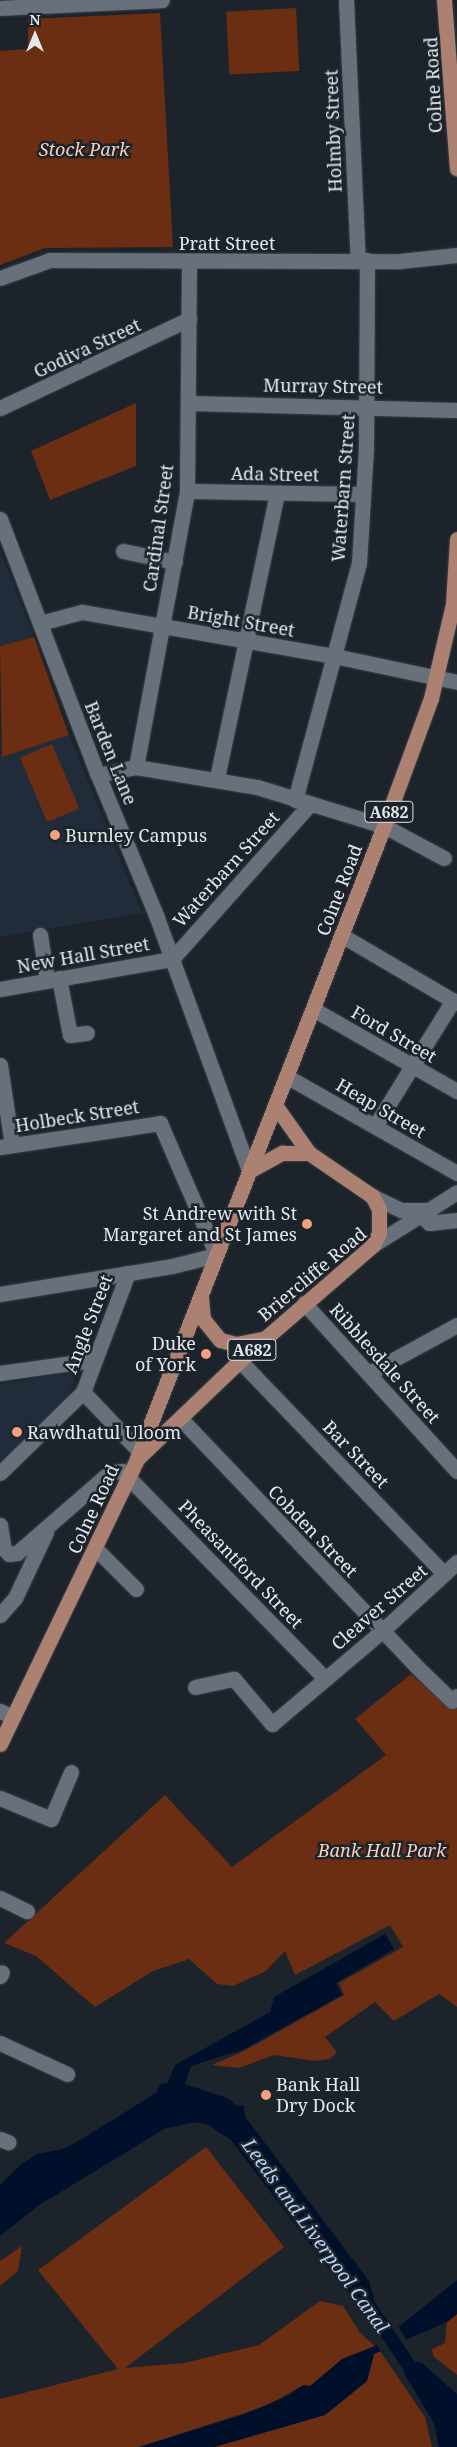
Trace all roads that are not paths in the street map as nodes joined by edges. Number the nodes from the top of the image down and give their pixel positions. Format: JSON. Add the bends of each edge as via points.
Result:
{"nodes":[{"id":1,"x":162,"y":0,"type":"edge"},
{"id":2,"x":346,"y":0,"type":"edge"},
{"id":3,"x":444,"y":0,"type":"edge"},
{"id":4,"x":74,"y":2,"type":"edge"},
{"id":5,"x":0,"y":8,"type":"edge"},
{"id":6,"x":457,"y":169,"type":"edge"},
{"id":7,"x":457,"y":255,"type":"edge"},
{"id":8,"x":362,"y":260,"type":"junction"},
{"id":9,"x":189,"y":262,"type":"junction"},
{"id":10,"x":0,"y":278,"type":"edge"},
{"id":11,"x":189,"y":319,"type":"junction"},
{"id":12,"x":188,"y":403,"type":"junction"},
{"id":13,"x":367,"y":406,"type":"junction"},
{"id":14,"x":0,"y":408,"type":"edge"},
{"id":15,"x":457,"y":410,"type":"edge"},
{"id":16,"x":186,"y":491,"type":"junction"},
{"id":17,"x":276,"y":494,"type":"junction"},
{"id":18,"x":363,"y":494,"type":"junction"},
{"id":19,"x":0,"y":519,"type":"edge"},
{"id":20,"x":457,"y":539,"type":"edge"},
{"id":21,"x":123,"y":551,"type":"dead end"},
{"id":22,"x":175,"y":562,"type":"junction"},
{"id":23,"x":40,"y":623,"type":"junction"},
{"id":24,"x":162,"y":626,"type":"junction"},
{"id":25,"x":247,"y":642,"type":"junction"},
{"id":26,"x":334,"y":656,"type":"junction"},
{"id":27,"x":436,"y":678,"type":"junction"},
{"id":28,"x":457,"y":682,"type":"edge"},
{"id":29,"x":136,"y":766,"type":"junction"},
{"id":30,"x":98,"y":775,"type":"junction"},
{"id":31,"x":216,"y":778,"type":"junction"},
{"id":32,"x":302,"y":803,"type":"junction"},
{"id":33,"x":384,"y":826,"type":"junction"},
{"id":34,"x":444,"y":858,"type":"dead end"},
{"id":35,"x":341,"y":935,"type":"junction"},
{"id":36,"x":40,"y":936,"type":"dead end"},
{"id":37,"x":172,"y":959,"type":"junction"},
{"id":38,"x":53,"y":979,"type":"junction"},
{"id":39,"x":0,"y":989,"type":"edge"},
{"id":40,"x":455,"y":1001,"type":"edge"},
{"id":41,"x":313,"y":1009,"type":"junction"},
{"id":42,"x":87,"y":1033,"type":"dead end"},
{"id":43,"x":0,"y":1065,"type":"edge"},
{"id":44,"x":412,"y":1066,"type":"junction"},
{"id":45,"x":286,"y":1076,"type":"junction"},
{"id":46,"x":457,"y":1091,"type":"edge"},
{"id":47,"x":275,"y":1105,"type":"junction"},
{"id":48,"x":375,"y":1126,"type":"junction"},
{"id":49,"x":6,"y":1146,"type":"edge"},
{"id":50,"x":309,"y":1153,"type":"junction"},
{"id":51,"x":249,"y":1171,"type":"junction"},
{"id":52,"x":457,"y":1173,"type":"edge"},
{"id":53,"x":457,"y":1193,"type":"edge"},
{"id":54,"x":372,"y":1196,"type":"junction"},
{"id":55,"x":427,"y":1213,"type":"junction"},
{"id":56,"x":457,"y":1220,"type":"edge"},
{"id":57,"x":373,"y":1245,"type":"junction"},
{"id":58,"x":217,"y":1252,"type":"junction"},
{"id":59,"x":128,"y":1274,"type":"junction"},
{"id":60,"x":0,"y":1294,"type":"edge"},
{"id":61,"x":201,"y":1294,"type":"junction"},
{"id":62,"x":304,"y":1303,"type":"junction"},
{"id":63,"x":457,"y":1325,"type":"edge"},
{"id":64,"x":264,"y":1339,"type":"junction"},
{"id":65,"x":94,"y":1360,"type":"junction"},
{"id":66,"x":240,"y":1361,"type":"junction"},
{"id":67,"x":0,"y":1373,"type":"edge"},
{"id":68,"x":369,"y":1373,"type":"junction"},
{"id":69,"x":83,"y":1392,"type":"junction"},
{"id":70,"x":181,"y":1419,"type":"junction"},
{"id":71,"x":138,"y":1456,"type":"junction"},
{"id":72,"x":457,"y":1470,"type":"edge"},
{"id":73,"x":0,"y":1473,"type":"edge"},
{"id":74,"x":129,"y":1475,"type":"junction"},
{"id":75,"x":0,"y":1525,"type":"edge"},
{"id":76,"x":48,"y":1527,"type":"junction"},
{"id":77,"x":95,"y":1548,"type":"junction"},
{"id":78,"x":457,"y":1562,"type":"edge"},
{"id":79,"x":444,"y":1574,"type":"junction"},
{"id":80,"x":136,"y":1589,"type":"dead end"},
{"id":81,"x":0,"y":1615,"type":"edge"},
{"id":82,"x":382,"y":1631,"type":"junction"},
{"id":83,"x":326,"y":1679,"type":"junction"},
{"id":84,"x":195,"y":1687,"type":"dead end"},
{"id":85,"x":457,"y":1696,"type":"edge"},
{"id":86,"x":7,"y":1714,"type":"edge"},
{"id":87,"x":0,"y":1744,"type":"edge"},
{"id":88,"x":71,"y":1772,"type":"dead end"},
{"id":89,"x":0,"y":1798,"type":"edge"},
{"id":90,"x":0,"y":1898,"type":"edge"},
{"id":91,"x":27,"y":1911,"type":"dead end"},
{"id":92,"x":0,"y":2043,"type":"edge"},
{"id":93,"x":66,"y":2074,"type":"dead end"}],
"edges":[{"from":1,"to":4,"type":"street"},
{"from":2,"to":8,"type":"street","name":"Holmby Street"},
{"from":3,"to":6,"type":"main road","name":"Colne Road"},
{"from":4,"to":5,"type":"street"},
{"from":7,"to":8,"type":"street","name":"Pratt Street"},
{"from":8,"to":9,"type":"street","name":"Pratt Street"},
{"from":8,"to":13,"type":"street","name":"Waterbarn Street"},
{"from":9,"to":10,"type":"street","name":"Pratt Street","via":[[50,260]]},
{"from":9,"to":11,"type":"street","name":"Cardinal Street"},
{"from":11,"to":12,"type":"street","name":"Cardinal Street"},
{"from":11,"to":14,"type":"street","name":"Godiva Street"},
{"from":12,"to":13,"type":"street","name":"Murray Street"},
{"from":12,"to":16,"type":"street","name":"Cardinal Street"},
{"from":13,"to":15,"type":"street","name":"Murray Street"},
{"from":13,"to":18,"type":"street","name":"Waterbarn Street"},
{"from":16,"to":17,"type":"street","name":"Ada Street"},
{"from":16,"to":22,"type":"street","name":"Cardinal Street"},
{"from":17,"to":18,"type":"street","name":"Ada Street"},
{"from":17,"to":25,"type":"street"},
{"from":18,"to":26,"type":"street","name":"Waterbarn Street","via":[[359,563]]},
{"from":19,"to":23,"type":"street","name":"Barden Lane"},
{"from":20,"to":27,"type":"main road","name":"Colne Road","number":"A682","via":[[453,604]]},
{"from":21,"to":22,"type":"street"},
{"from":22,"to":24,"type":"street","name":"Cardinal Street"},
{"from":23,"to":24,"type":"street","name":"Bright Street","via":[[82,612]]},
{"from":23,"to":30,"type":"street","name":"Barden Lane"},
{"from":24,"to":25,"type":"street","name":"Bright Street"},
{"from":24,"to":29,"type":"street","name":"Cardinal Street"},
{"from":25,"to":26,"type":"street","name":"Bright Street"},
{"from":25,"to":31,"type":"street"},
{"from":26,"to":27,"type":"street","name":"Bright Street"},
{"from":26,"to":32,"type":"street","name":"Waterbarn Street"},
{"from":27,"to":28,"type":"street","name":"Bright Street"},
{"from":27,"to":33,"type":"main road","name":"Colne Road","number":"A682"},
{"from":29,"to":30,"type":"street"},
{"from":29,"to":31,"type":"street"},
{"from":30,"to":37,"type":"street","name":"Barden Lane"},
{"from":31,"to":32,"type":"street","via":[[257,787]]},
{"from":32,"to":33,"type":"street"},
{"from":32,"to":37,"type":"street","name":"Waterbarn Street"},
{"from":33,"to":34,"type":"street"},
{"from":33,"to":35,"type":"main road","name":"Colne Road","number":"A682"},
{"from":35,"to":40,"type":"street"},
{"from":35,"to":41,"type":"main road","name":"Colne Road","number":"A682"},
{"from":36,"to":38,"type":"street"},
{"from":37,"to":38,"type":"street","name":"New Hall Street"},
{"from":37,"to":51,"type":"street","name":"Barden Lane"},
{"from":38,"to":39,"type":"street","name":"New Hall Street"},
{"from":38,"to":42,"type":"street","via":[[65,1035]]},
{"from":40,"to":44,"type":"street"},
{"from":41,"to":44,"type":"street","name":"Ford Street"},
{"from":41,"to":45,"type":"main road","name":"Colne Road","number":"A682"},
{"from":43,"to":49,"type":"street"},
{"from":44,"to":46,"type":"street","name":"Ford Street"},
{"from":44,"to":48,"type":"street"},
{"from":45,"to":47,"type":"main road","name":"Colne Road","number":"A682"},
{"from":45,"to":48,"type":"street","name":"Heap Street"},
{"from":47,"to":50,"type":"main road"},
{"from":47,"to":51,"type":"main road","name":"Colne Road"},
{"from":48,"to":52,"type":"street","name":"Heap Street"},
{"from":49,"to":58,"type":"street","name":"Holbeck Street","via":[[160,1122]]},
{"from":50,"to":51,"type":"main road","via":[[282,1153]]},
{"from":50,"to":54,"type":"main road"},
{"from":51,"to":58,"type":"main road","name":"Colne Road","number":"A682"},
{"from":53,"to":55,"type":"street","name":"Briercliffe Road"},
{"from":54,"to":55,"type":"street","via":[[386,1206]]},
{"from":54,"to":57,"type":"main road","via":[[379,1209],[380,1222]]},
{"from":55,"to":56,"type":"street","via":[[429,1223]]},
{"from":55,"to":57,"type":"street","name":"Briercliffe Road"},
{"from":57,"to":62,"type":"main road","name":"Briercliffe Road","number":"A682"},
{"from":58,"to":59,"type":"street"},
{"from":58,"to":61,"type":"main road","name":"Colne Road","number":"A682"},
{"from":59,"to":60,"type":"street"},
{"from":59,"to":65,"type":"street","name":"Angle Street"},
{"from":61,"to":64,"type":"main road","number":"A682","via":[[204,1319],[220,1340],[236,1344]]},
{"from":61,"to":71,"type":"main road","name":"Colne Road","number":"A682"},
{"from":62,"to":64,"type":"main road","name":"Briercliffe Road","number":"A682"},
{"from":62,"to":68,"type":"street","name":"Ribblesdale Street"},
{"from":63,"to":68,"type":"street"},
{"from":64,"to":66,"type":"main road","name":"Briercliffe Road","number":"A682"},
{"from":65,"to":67,"type":"street"},
{"from":65,"to":69,"type":"street","name":"Angle Street"},
{"from":66,"to":70,"type":"main road","name":"Briercliffe Road","number":"A682"},
{"from":66,"to":79,"type":"street","name":"Bar Street"},
{"from":68,"to":72,"type":"street","name":"Ribblesdale Street"},
{"from":69,"to":71,"type":"street"},
{"from":69,"to":73,"type":"street","name":"Angle Street"},
{"from":70,"to":71,"type":"main road","name":"Briercliffe Road","number":"A682"},
{"from":70,"to":82,"type":"street","name":"Cobden Street"},
{"from":71,"to":74,"type":"main road","name":"Colne Road","number":"A682"},
{"from":74,"to":76,"type":"street","via":[[119,1470],[109,1473]]},
{"from":74,"to":77,"type":"main road","name":"Colne Road","number":"A682"},
{"from":74,"to":83,"type":"street","name":"Pheasantford Street"},
{"from":75,"to":76,"type":"street","via":[[4,1549],[9,1554],[17,1553]]},
{"from":76,"to":81,"type":"street","via":[[15,1598]]},
{"from":77,"to":80,"type":"street"},
{"from":77,"to":86,"type":"main road","name":"Colne Road","number":"A682"},
{"from":78,"to":79,"type":"street","name":"Cleaver Street"},
{"from":79,"to":82,"type":"street","name":"Cleaver Street"},
{"from":82,"to":83,"type":"street","name":"Cleaver Street"},
{"from":82,"to":85,"type":"street","name":"Cobden Street","via":[[452,1701]]},
{"from":83,"to":84,"type":"street","name":"Cleaver Street","via":[[272,1724],[234,1679]]},
{"from":86,"to":87,"type":"main road","name":"Colne Road","number":"A682"},
{"from":88,"to":89,"type":"street","via":[[51,1819]]},
{"from":90,"to":91,"type":"street"},
{"from":92,"to":93,"type":"street"}]}
